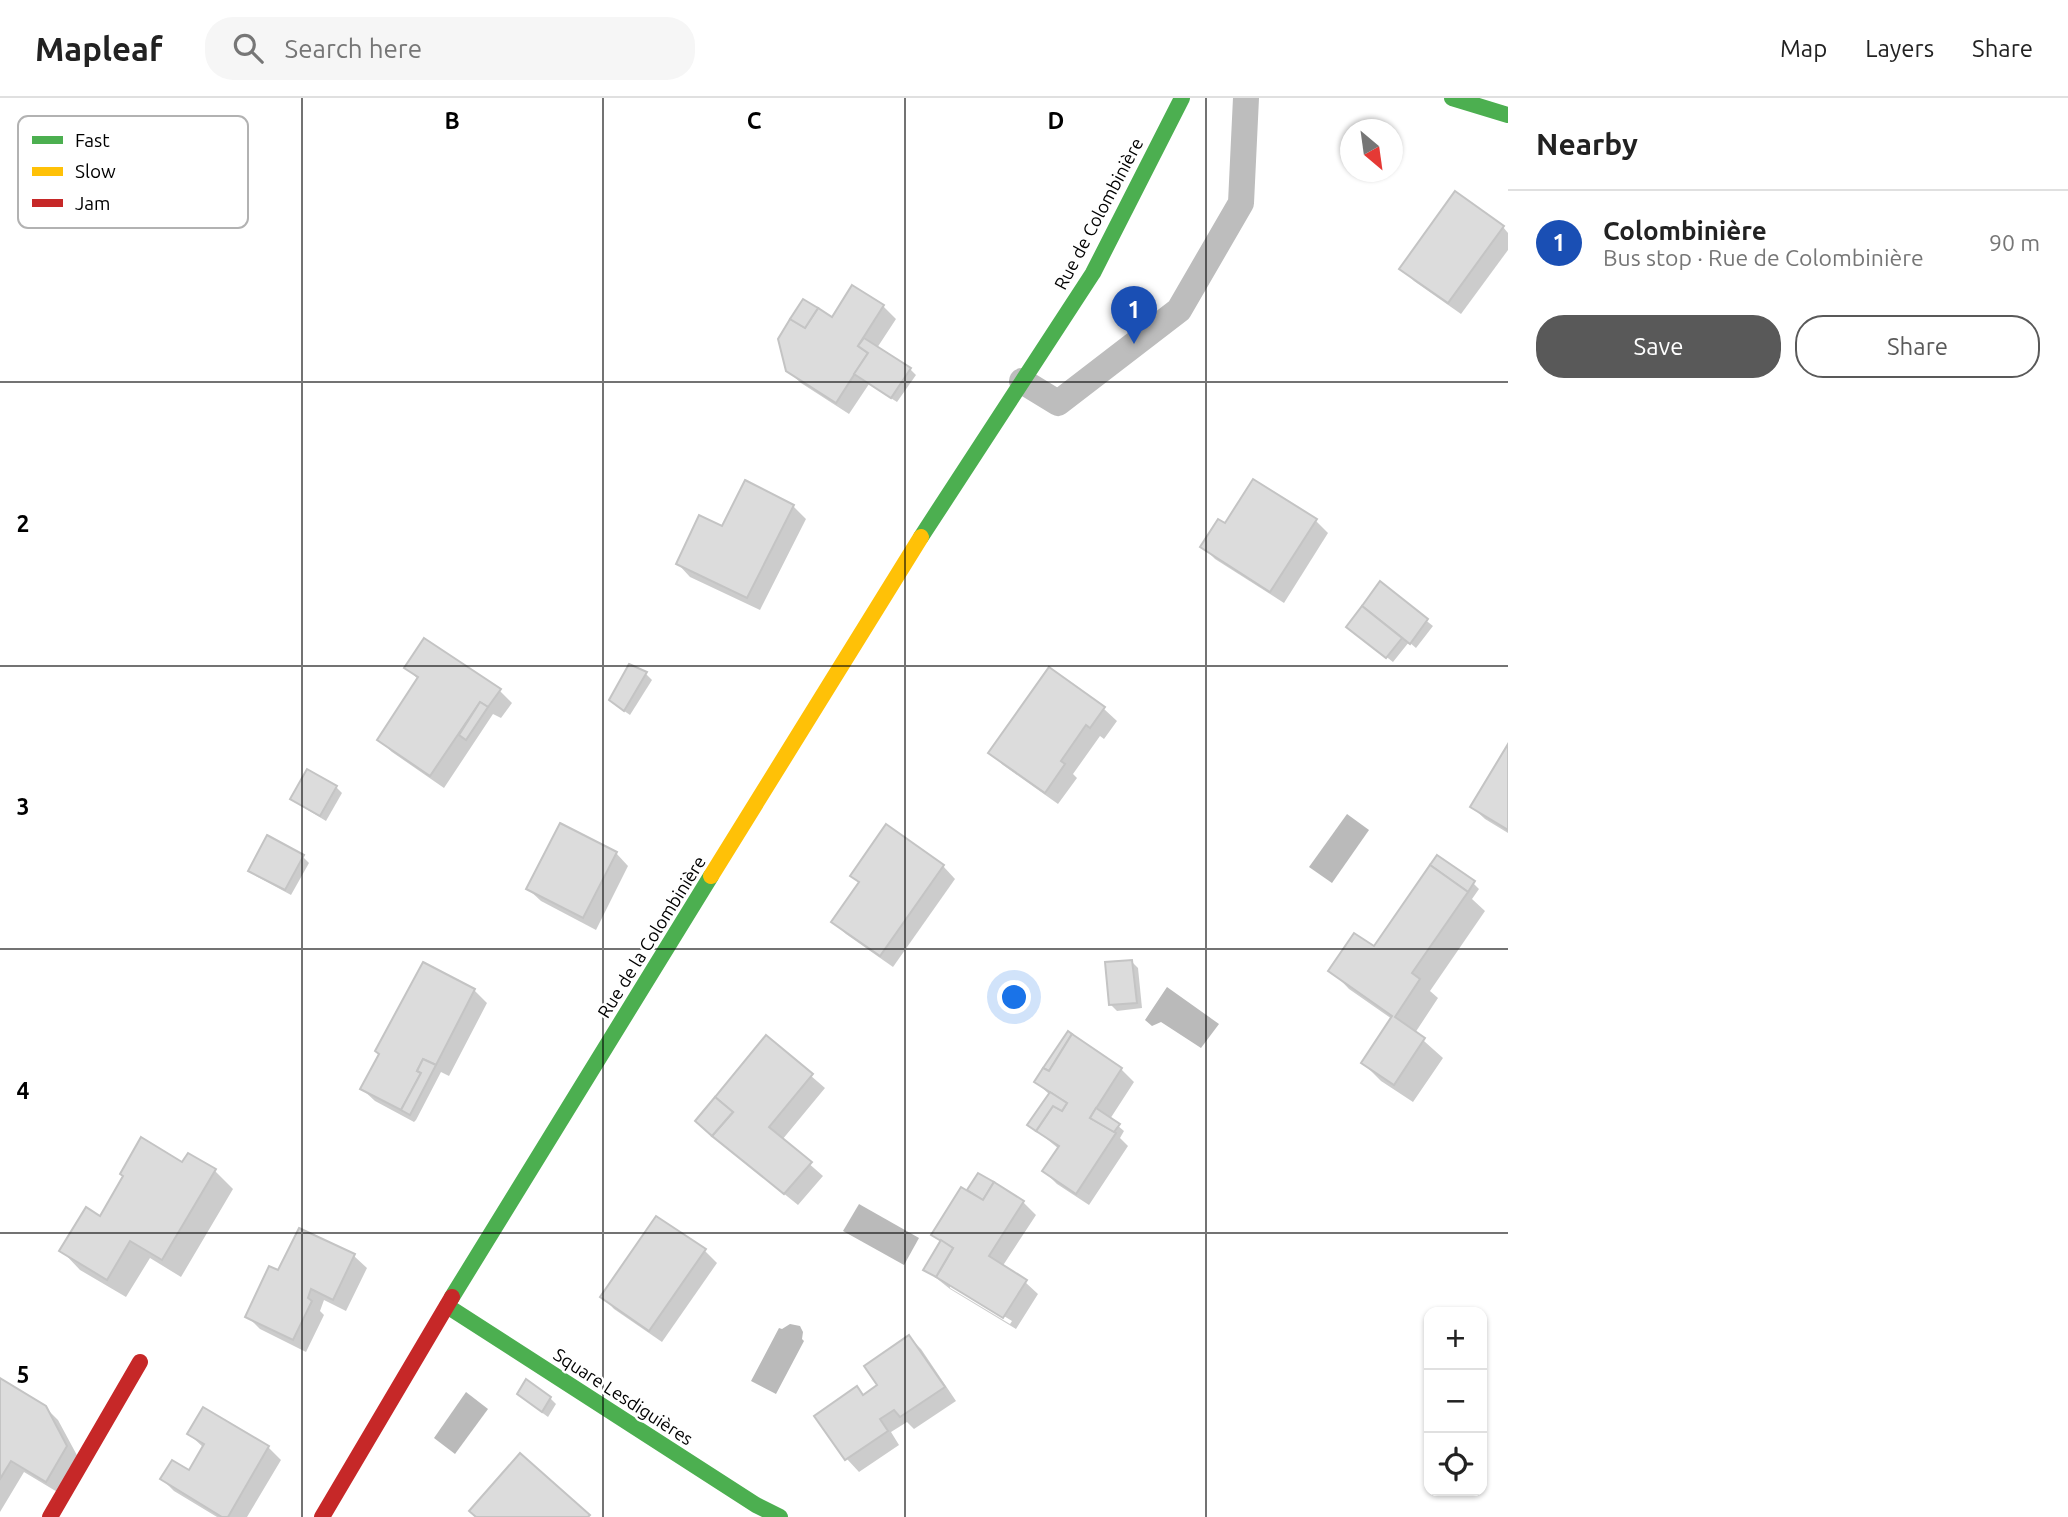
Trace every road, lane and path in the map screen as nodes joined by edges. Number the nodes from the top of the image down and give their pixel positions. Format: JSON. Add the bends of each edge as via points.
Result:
{"nodes":[{"id":1,"x":1182,"y":98,"type":"edge"},
{"id":2,"x":1246,"y":98,"type":"edge"},
{"id":3,"x":1452,"y":98,"type":"edge"},
{"id":4,"x":1508,"y":115,"type":"edge"},
{"id":5,"x":1023,"y":381,"type":"junction"},
{"id":6,"x":447,"y":1306,"type":"junction"},
{"id":7,"x":140,"y":1362,"type":"dead end"},
{"id":8,"x":50,"y":1517,"type":"edge"},
{"id":9,"x":322,"y":1517,"type":"edge"},
{"id":10,"x":780,"y":1517,"type":"edge"}],
"edges":[{"from":1,"to":5,"type":"street","name":"Rue de Colombinière","via":[[1093,273]]},
{"from":2,"to":5,"type":"lane","via":[[1241,203],[1179,310],[1058,403]]},
{"from":3,"to":4,"type":"street"},
{"from":5,"to":6,"type":"street","name":"Rue de la Colombinière","via":[[935,514]]},
{"from":6,"to":9,"type":"street","name":"Rue de la Colombinière"},
{"from":6,"to":10,"type":"street","name":"Square Lesdiguières"},
{"from":7,"to":8,"type":"street"}]}
